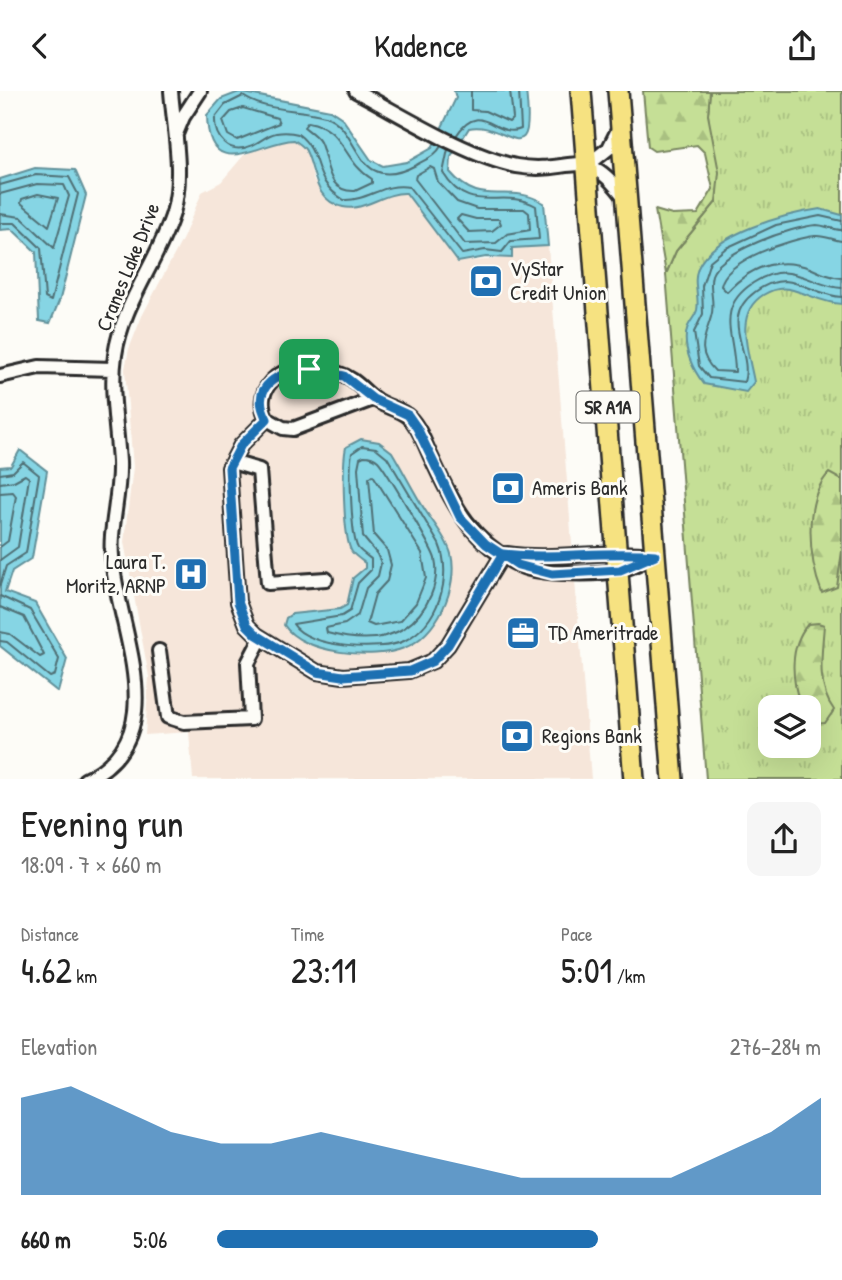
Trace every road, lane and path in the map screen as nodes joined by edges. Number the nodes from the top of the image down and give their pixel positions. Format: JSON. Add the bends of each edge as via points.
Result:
{"nodes":[{"id":1,"x":171,"y":91,"type":"edge"},
{"id":2,"x":200,"y":91,"type":"edge"},
{"id":3,"x":356,"y":91,"type":"edge"},
{"id":4,"x":581,"y":91,"type":"edge"},
{"id":5,"x":618,"y":91,"type":"edge"},
{"id":6,"x":621,"y":122,"type":"junction"},
{"id":7,"x":175,"y":138,"type":"junction"},
{"id":8,"x":589,"y":164,"type":"junction"},
{"id":9,"x":629,"y":203,"type":"junction"},
{"id":10,"x":113,"y":369,"type":"junction"},
{"id":11,"x":0,"y":376,"type":"edge"},
{"id":12,"x":373,"y":399,"type":"junction"},
{"id":13,"x":267,"y":419,"type":"junction"},
{"id":14,"x":232,"y":462,"type":"junction"},
{"id":15,"x":503,"y":554,"type":"junction"},
{"id":16,"x":655,"y":555,"type":"junction"},
{"id":17,"x":619,"y":561,"type":"junction"},
{"id":18,"x":326,"y":579,"type":"dead end"},
{"id":19,"x":261,"y":638,"type":"junction"},
{"id":20,"x":159,"y":651,"type":"dead end"},
{"id":21,"x":85,"y":779,"type":"edge"},
{"id":22,"x":634,"y":779,"type":"edge"},
{"id":23,"x":673,"y":779,"type":"edge"}],
"edges":[{"from":1,"to":7,"type":"street","name":"Cranes Lake Drive"},
{"from":2,"to":7,"type":"street","name":"Cranes Lake Drive"},
{"from":3,"to":8,"type":"street","via":[[464,146],[519,166]]},
{"from":4,"to":8,"type":"main road","number":"SR A1A"},
{"from":5,"to":6,"type":"main road","number":"SR A1A"},
{"from":6,"to":8,"type":"street","via":[[609,148]]},
{"from":6,"to":9,"type":"main road","number":"SR A1A"},
{"from":7,"to":10,"type":"street","name":"Cranes Lake Drive","via":[[174,210],[124,322]]},
{"from":8,"to":9,"type":"street","via":[[606,173]]},
{"from":8,"to":17,"type":"main road","number":"SR A1A"},
{"from":9,"to":16,"type":"main road","number":"SR A1A"},
{"from":10,"to":11,"type":"street","via":[[39,367]]},
{"from":10,"to":21,"type":"street","name":"Cranes Lake Drive","via":[[119,465],[112,556],[133,656],[135,701],[131,726],[119,753],[99,773]]},
{"from":12,"to":13,"type":"street","via":[[293,429]]},
{"from":12,"to":13,"type":"street","via":[[344,376],[309,369],[288,371],[265,389],[262,406]]},
{"from":12,"to":15,"type":"street","via":[[408,415],[460,517],[486,544]]},
{"from":13,"to":14,"type":"street","via":[[241,445]]},
{"from":14,"to":18,"type":"street","via":[[259,470],[268,583]]},
{"from":14,"to":19,"type":"street","via":[[229,492],[238,602],[247,625]]},
{"from":15,"to":17,"type":"street"},
{"from":15,"to":17,"type":"street","via":[[532,571],[552,574]]},
{"from":15,"to":19,"type":"street","via":[[443,653],[421,668],[330,675]]},
{"from":16,"to":17,"type":"street"},
{"from":16,"to":17,"type":"street"},
{"from":16,"to":23,"type":"main road","number":"SR A1A"},
{"from":17,"to":22,"type":"main road","number":"SR A1A"},
{"from":19,"to":20,"type":"street","via":[[247,663],[251,719],[184,722],[168,717]]}]}
